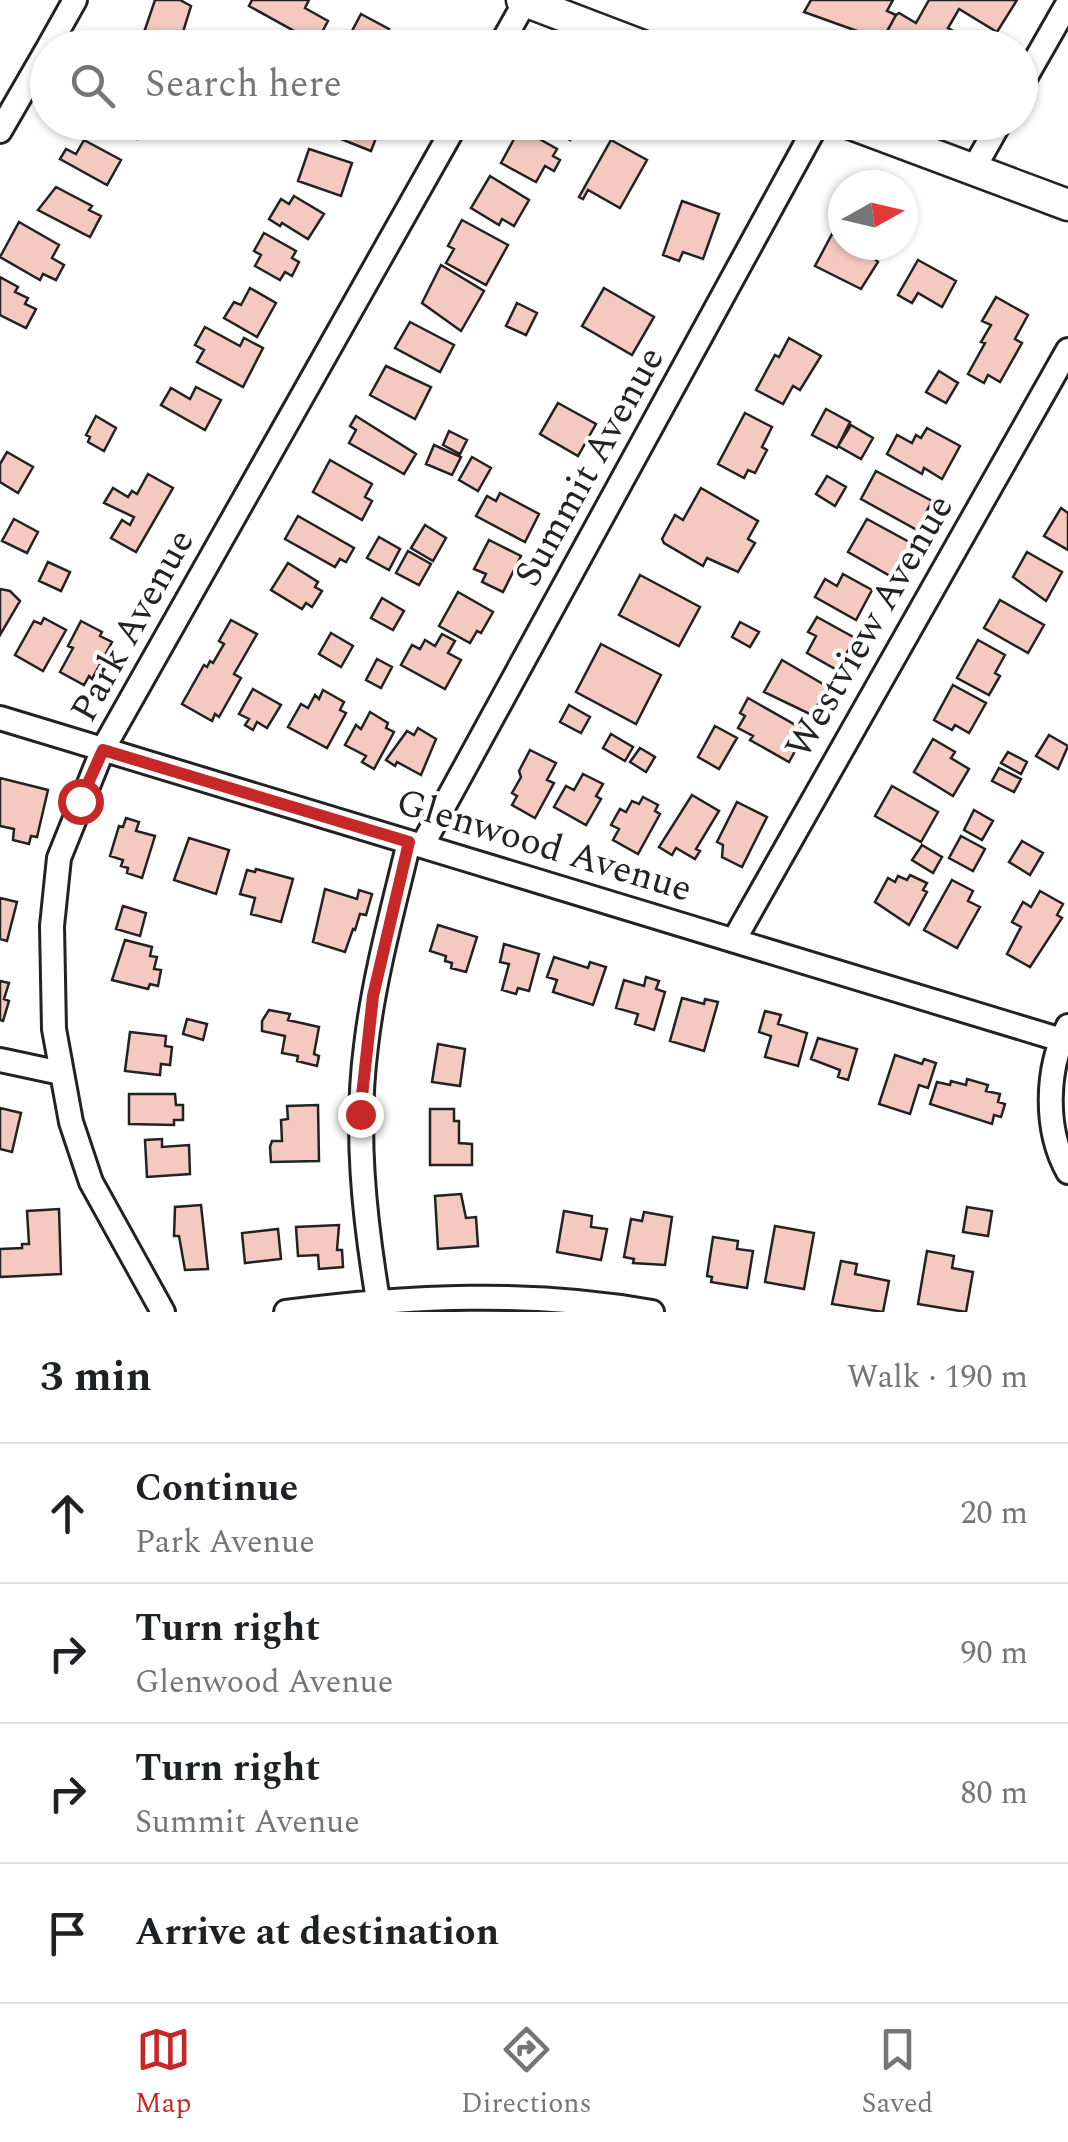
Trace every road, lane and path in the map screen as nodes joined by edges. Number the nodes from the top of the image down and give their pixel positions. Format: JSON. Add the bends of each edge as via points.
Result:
{"nodes":[{"id":1,"x":75,"y":0,"type":"edge"},
{"id":2,"x":524,"y":0,"type":"edge"},
{"id":3,"x":1068,"y":4,"type":"edge"},
{"id":4,"x":58,"y":30,"type":"edge"},
{"id":5,"x":509,"y":30,"type":"edge"},
{"id":6,"x":602,"y":30,"type":"edge"},
{"id":7,"x":1038,"y":56,"type":"edge"},
{"id":8,"x":30,"y":79,"type":"edge"},
{"id":9,"x":0,"y":131,"type":"edge"},
{"id":10,"x":447,"y":140,"type":"edge"},
{"id":11,"x":808,"y":140,"type":"edge"},
{"id":12,"x":894,"y":140,"type":"edge"},
{"id":13,"x":990,"y":140,"type":"edge"},
{"id":14,"x":973,"y":170,"type":"junction"},
{"id":15,"x":1068,"y":206,"type":"edge"},
{"id":16,"x":1068,"y":350,"type":"edge"},
{"id":17,"x":0,"y":718,"type":"edge"},
{"id":18,"x":103,"y":750,"type":"junction"},
{"id":19,"x":416,"y":844,"type":"junction"},
{"id":20,"x":734,"y":940,"type":"junction"},
{"id":21,"x":1066,"y":1036,"type":"edge"},
{"id":22,"x":0,"y":1060,"type":"edge"},
{"id":23,"x":62,"y":1073,"type":"junction"},
{"id":24,"x":1068,"y":1172,"type":"edge"},
{"id":25,"x":378,"y":1300,"type":"junction"},
{"id":26,"x":162,"y":1312,"type":"edge"},
{"id":27,"x":286,"y":1312,"type":"edge"},
{"id":28,"x":652,"y":1312,"type":"edge"}],
"edges":[{"from":1,"to":4,"type":"street"},
{"from":2,"to":5,"type":"street"},
{"from":2,"to":6,"type":"main road"},
{"from":3,"to":7,"type":"street"},
{"from":8,"to":9,"type":"street"},
{"from":10,"to":18,"type":"street","name":"Park Avenue"},
{"from":11,"to":19,"type":"street","name":"Summit Avenue"},
{"from":12,"to":14,"type":"main road"},
{"from":13,"to":14,"type":"street"},
{"from":14,"to":15,"type":"main road"},
{"from":16,"to":20,"type":"street","name":"Westview Avenue"},
{"from":17,"to":18,"type":"street","name":"Glenwood Avenue"},
{"from":18,"to":19,"type":"street","name":"Glenwood Avenue"},
{"from":18,"to":23,"type":"street","name":"Park Avenue","via":[[59,858],[51,972]]},
{"from":19,"to":20,"type":"street","name":"Glenwood Avenue"},
{"from":19,"to":25,"type":"street","name":"Summit Avenue","via":[[373,996],[360,1114]]},
{"from":20,"to":21,"type":"street","name":"Glenwood Avenue"},
{"from":21,"to":24,"type":"street","via":[[1051,1084],[1056,1141]]},
{"from":22,"to":23,"type":"street"},
{"from":23,"to":26,"type":"street","name":"Park Avenue","via":[[92,1182]]},
{"from":25,"to":27,"type":"street"},
{"from":25,"to":28,"type":"street","via":[[542,1299]]}]}
